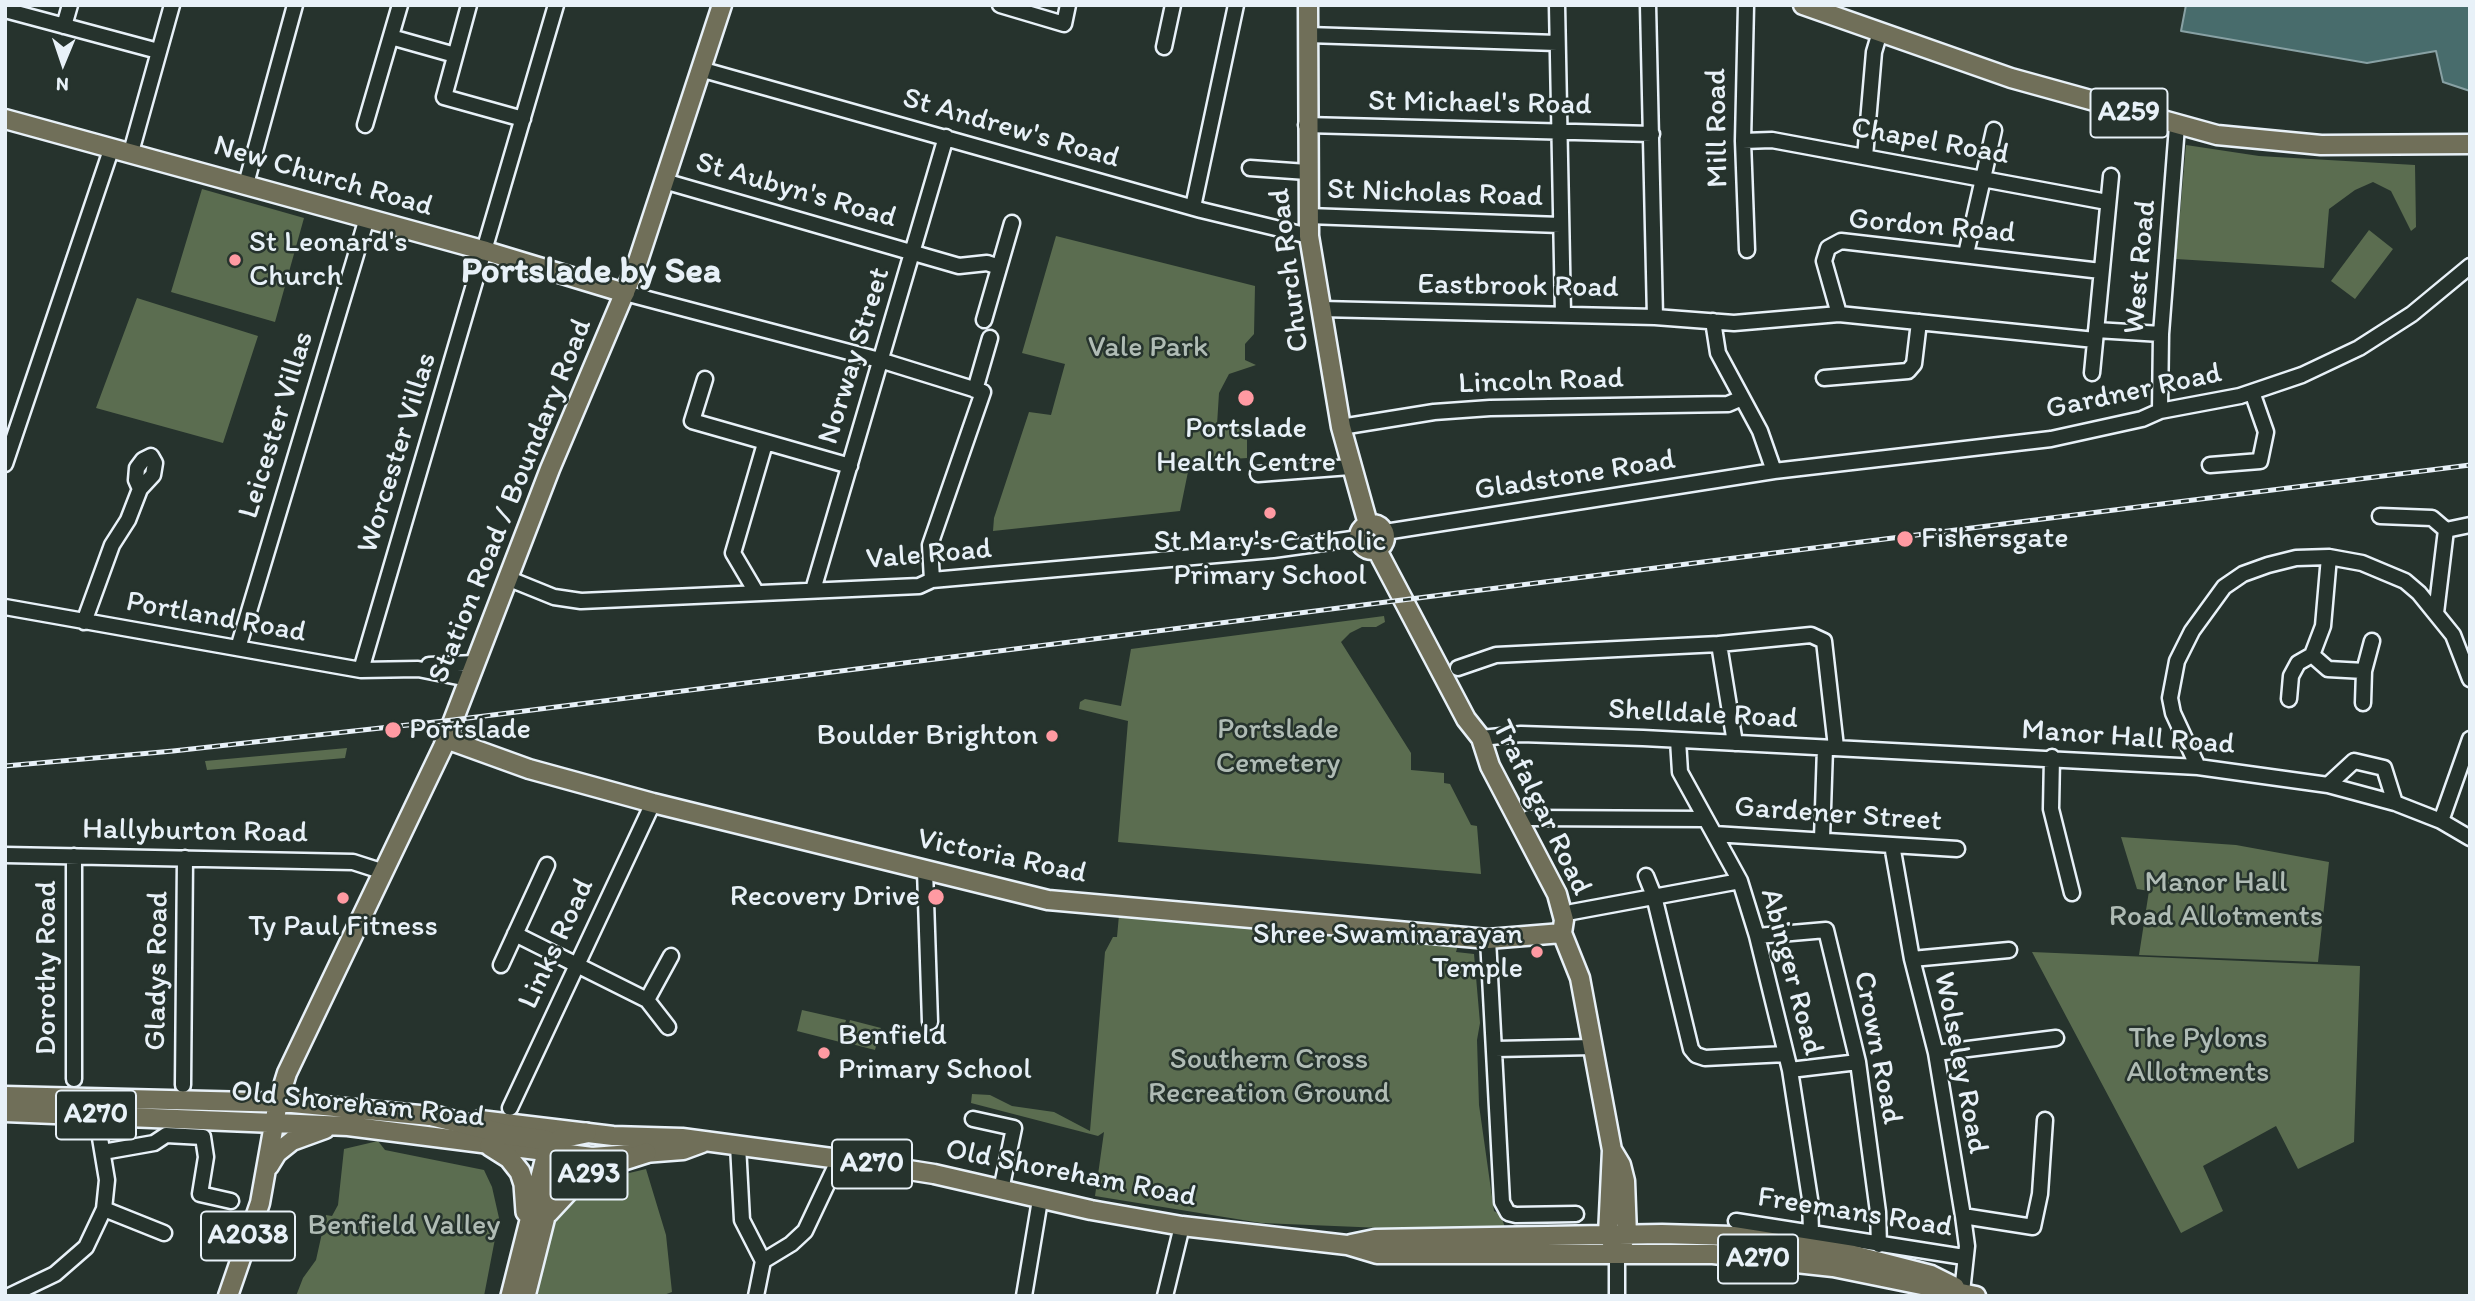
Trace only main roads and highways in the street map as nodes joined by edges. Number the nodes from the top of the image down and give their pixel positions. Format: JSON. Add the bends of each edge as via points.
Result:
{"nodes":[{"id":1,"x":722,"y":5,"type":"edge"},
{"id":2,"x":1308,"y":5,"type":"edge"},
{"id":3,"x":1803,"y":5,"type":"edge"},
{"id":4,"x":5,"y":118,"type":"edge"},
{"id":5,"x":2470,"y":144,"type":"edge"},
{"id":6,"x":625,"y":293,"type":"junction"},
{"id":7,"x":1363,"y":531,"type":"junction"},
{"id":8,"x":1377,"y":550,"type":"junction"},
{"id":9,"x":446,"y":739,"type":"junction"},
{"id":10,"x":1562,"y":933,"type":"junction"},
{"id":11,"x":5,"y":1096,"type":"edge"},
{"id":12,"x":278,"y":1102,"type":"junction"},
{"id":13,"x":5,"y":1112,"type":"edge"},
{"id":14,"x":429,"y":1115,"type":"junction"},
{"id":15,"x":274,"y":1122,"type":"junction"},
{"id":16,"x":348,"y":1126,"type":"junction"},
{"id":17,"x":586,"y":1133,"type":"junction"},
{"id":18,"x":702,"y":1143,"type":"junction"},
{"id":19,"x":490,"y":1146,"type":"junction"},
{"id":20,"x":552,"y":1150,"type":"junction"},
{"id":21,"x":1612,"y":1150,"type":"junction"},
{"id":22,"x":646,"y":1153,"type":"junction"},
{"id":23,"x":264,"y":1176,"type":"junction"},
{"id":24,"x":1611,"y":1212,"type":"junction"},
{"id":25,"x":545,"y":1217,"type":"junction"},
{"id":26,"x":527,"y":1227,"type":"junction"},
{"id":27,"x":1627,"y":1235,"type":"junction"},
{"id":28,"x":1608,"y":1236,"type":"junction"},
{"id":29,"x":1573,"y":1237,"type":"junction"},
{"id":30,"x":1347,"y":1245,"type":"junction"},
{"id":31,"x":1617,"y":1253,"type":"junction"},
{"id":32,"x":1969,"y":1294,"type":"edge"},
{"id":33,"x":228,"y":1296,"type":"edge"},
{"id":34,"x":511,"y":1296,"type":"edge"},
{"id":35,"x":525,"y":1296,"type":"edge"}],
"edges":[{"from":1,"to":6,"type":"main road","name":"Station Road / Boundary Road"},
{"from":2,"to":7,"type":"main road","name":"Church Road","via":[[1309,236]]},
{"from":3,"to":5,"type":"main road","number":"A259","via":[[2011,78],[2217,135],[2321,145]]},
{"from":4,"to":6,"type":"main road","name":"New Church Road"},
{"from":6,"to":9,"type":"main road","name":"Station Road / Boundary Road"},
{"from":7,"to":8,"type":"main road","via":[[1364,547]]},
{"from":7,"to":8,"type":"main road","via":[[1377,524],[1385,533]]},
{"from":8,"to":10,"type":"main road","name":"Trafalgar Road","via":[[1466,719],[1481,738],[1490,765],[1557,894],[1564,920]]},
{"from":9,"to":10,"type":"main road","name":"Victoria Road","via":[[529,769],[653,803],[1066,903],[1488,939]]},
{"from":9,"to":12,"type":"main road","name":"Station Road / Boundary Road","via":[[292,1063]]},
{"from":10,"to":21,"type":"main road","name":"Trafalgar Road","via":[[1580,978]]},
{"from":11,"to":12,"type":"main road","name":"Old Shoreham Road","number":"A270"},
{"from":12,"to":14,"type":"main road","name":"Old Shoreham Road","number":"A270"},
{"from":12,"to":15,"type":"main road","number":"A2038"},
{"from":13,"to":15,"type":"main road","name":"Old Shoreham Road","number":"A270"},
{"from":14,"to":17,"type":"main road","name":"Old Shoreham Road","number":"A270"},
{"from":14,"to":20,"type":"highway","number":"A293","via":[[542,1139]]},
{"from":15,"to":16,"type":"main road","name":"Old Shoreham Road","number":"A270"},
{"from":15,"to":23,"type":"main road","number":"A2038"},
{"from":16,"to":19,"type":"main road","name":"Old Shoreham Road","number":"A270"},
{"from":16,"to":23,"type":"main road","via":[[298,1137],[277,1153]]},
{"from":17,"to":18,"type":"main road","name":"Old Shoreham Road","number":"A270"},
{"from":17,"to":20,"type":"highway","number":"A293","via":[[569,1135]]},
{"from":18,"to":22,"type":"main road","name":"Old Shoreham Road","number":"A270","via":[[683,1150]]},
{"from":18,"to":30,"type":"main road","name":"Old Shoreham Road","number":"A270","via":[[934,1174],[1040,1200],[1182,1226]]},
{"from":19,"to":20,"type":"main road","name":"Old Shoreham Road","number":"A270"},
{"from":19,"to":26,"type":"highway","number":"A293","via":[[514,1163],[523,1178]]},
{"from":20,"to":22,"type":"main road","name":"Old Shoreham Road","number":"A270","via":[[603,1157]]},
{"from":20,"to":25,"type":"highway","number":"A293","via":[[556,1173]]},
{"from":20,"to":26,"type":"highway","number":"A293"},
{"from":21,"to":24,"type":"main road","name":"Trafalgar Road"},
{"from":21,"to":27,"type":"main road","name":"Trafalgar Road","via":[[1621,1165],[1627,1195]]},
{"from":22,"to":25,"type":"highway","number":"A293","via":[[585,1177]]},
{"from":23,"to":33,"type":"main road","number":"A2038","via":[[260,1203]]},
{"from":24,"to":28,"type":"main road","name":"Trafalgar Road"},
{"from":24,"to":29,"type":"main road","via":[[1598,1226]]},
{"from":25,"to":35,"type":"highway","number":"A293"},
{"from":26,"to":34,"type":"highway","number":"A293"},
{"from":27,"to":28,"type":"main road","name":"Old Shoreham Road","number":"A270"},
{"from":27,"to":31,"type":"main road","name":"Trafalgar Road"},
{"from":27,"to":32,"type":"main road","name":"Old Shoreham Road","number":"A270","via":[[1734,1236],[1853,1255],[1946,1280]]},
{"from":28,"to":29,"type":"main road","name":"Old Shoreham Road","number":"A270"},
{"from":28,"to":31,"type":"main road"},
{"from":29,"to":30,"type":"main road","name":"Old Shoreham Road","number":"A270","via":[[1375,1239]]},
{"from":30,"to":31,"type":"main road","name":"Old Shoreham Road","number":"A270","via":[[1377,1254],[1442,1256]]},
{"from":31,"to":32,"type":"main road","name":"Old Shoreham Road","number":"A270","via":[[1713,1254],[1833,1267]]}]}
